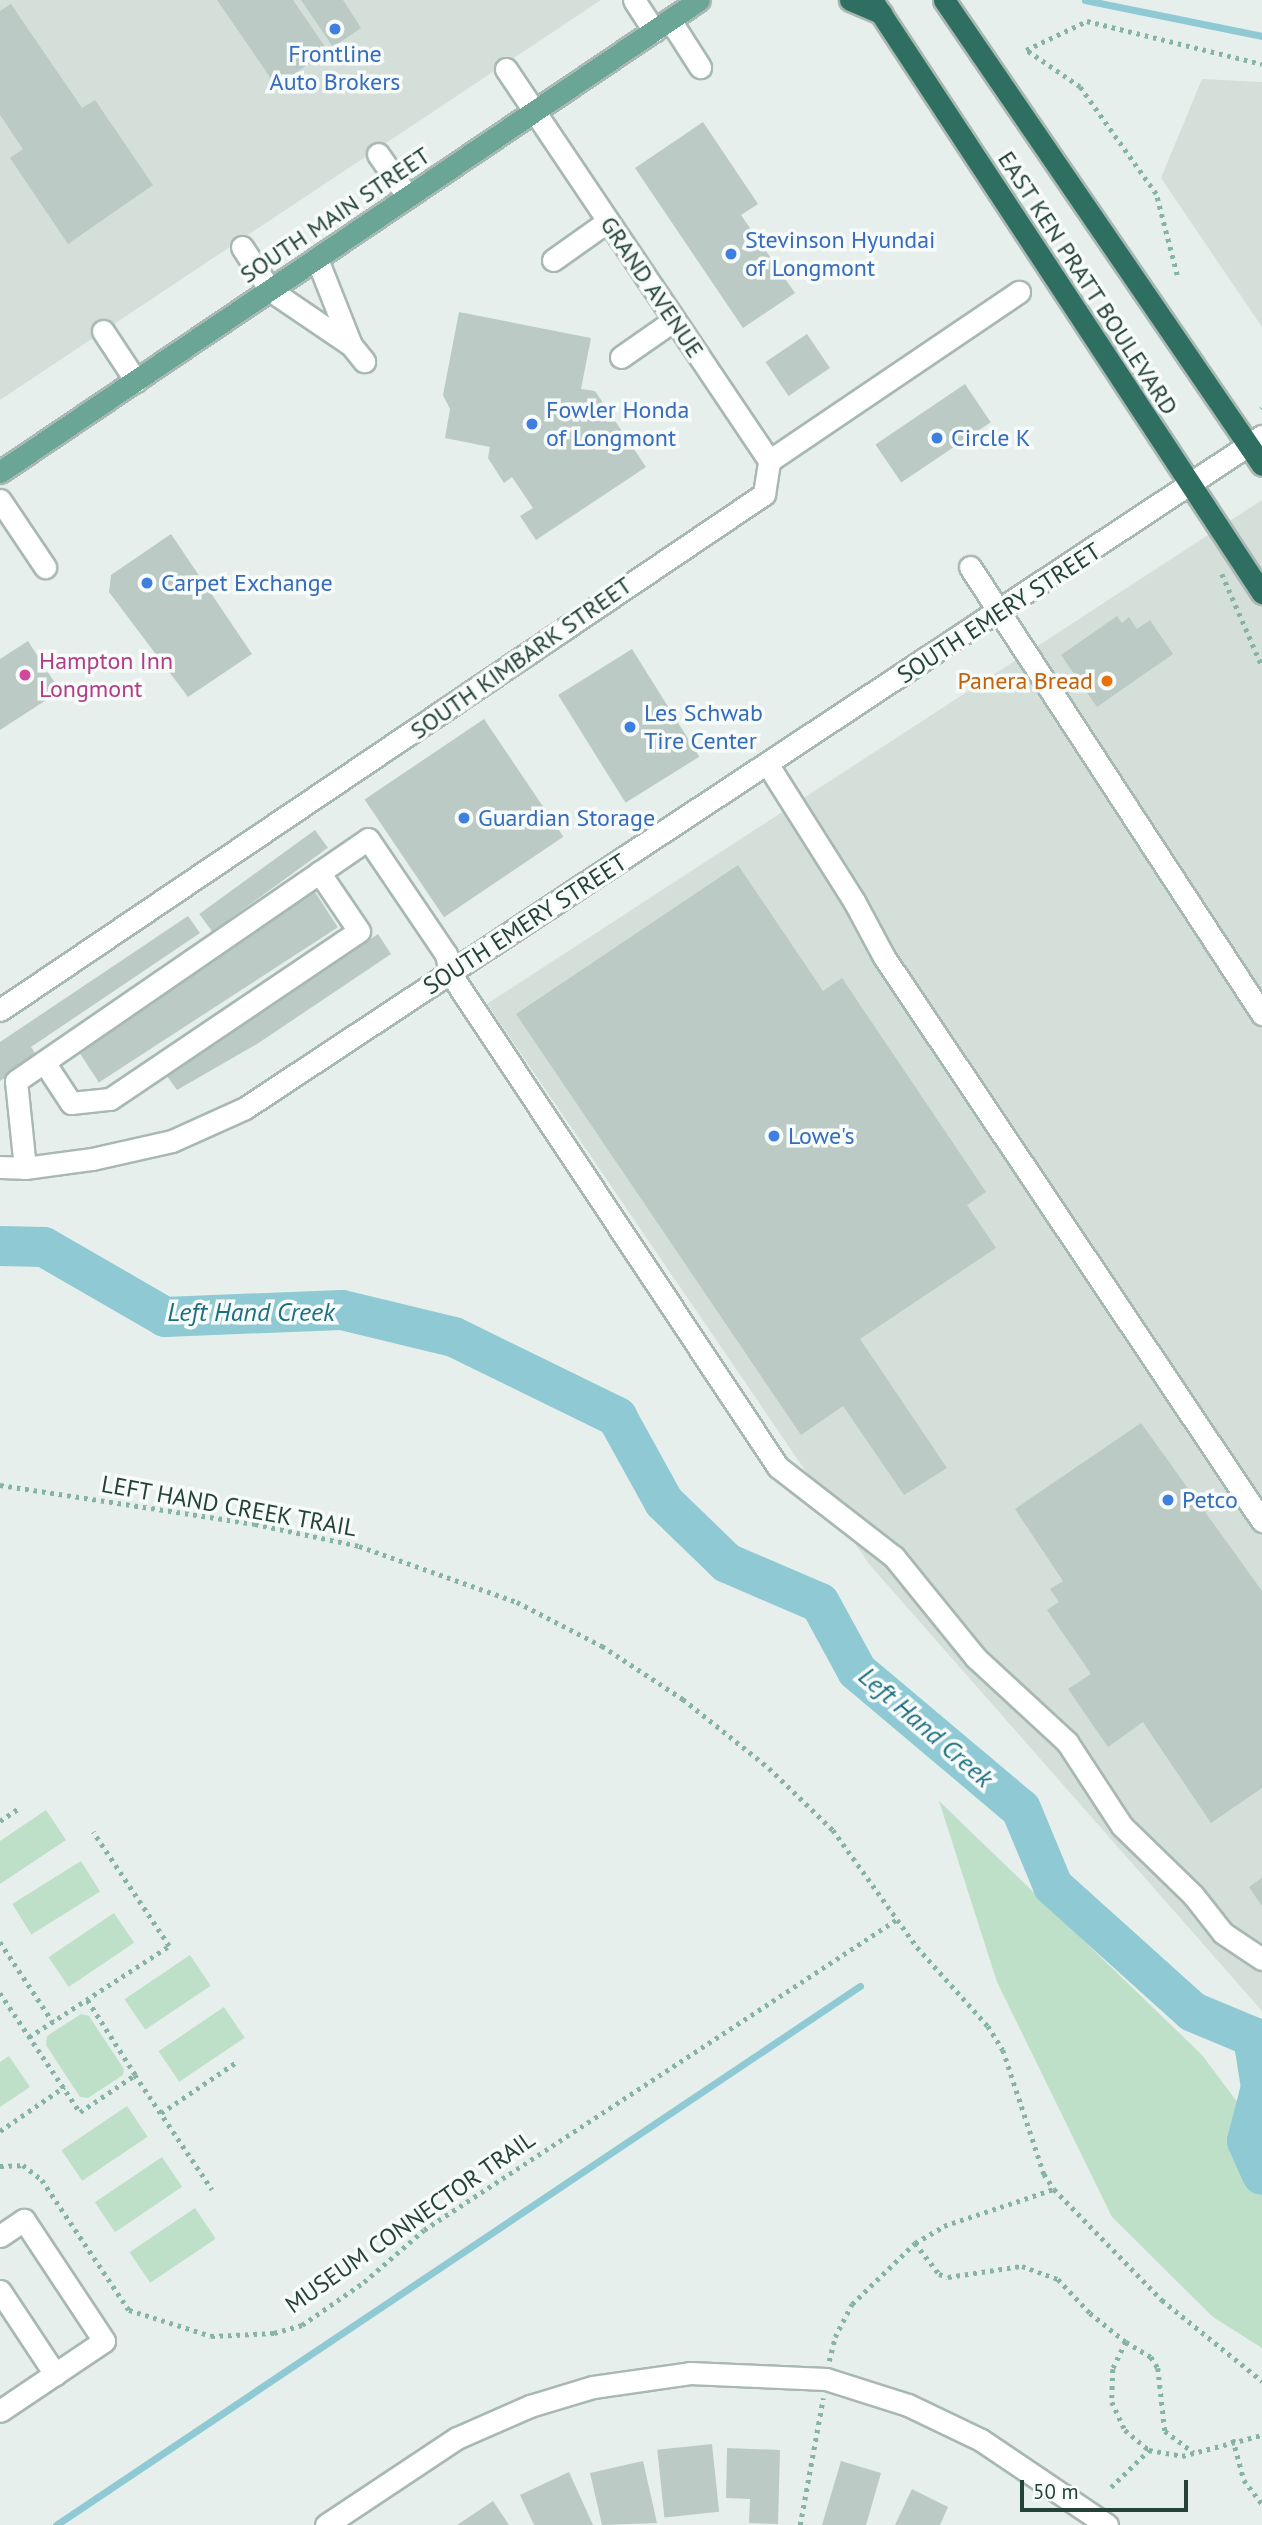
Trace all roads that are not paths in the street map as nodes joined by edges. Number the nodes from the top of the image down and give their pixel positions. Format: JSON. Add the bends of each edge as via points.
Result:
{"nodes":[{"id":1,"x":634,"y":0,"type":"edge"},
{"id":2,"x":699,"y":0,"type":"edge"},
{"id":3,"x":850,"y":0,"type":"edge"},
{"id":4,"x":944,"y":0,"type":"edge"},
{"id":5,"x":876,"y":6,"type":"edge"},
{"id":6,"x":662,"y":26,"type":"junction"},
{"id":7,"x":700,"y":67,"type":"dead end"},
{"id":8,"x":506,"y":69,"type":"dead end"},
{"id":9,"x":535,"y":112,"type":"junction"},
{"id":10,"x":378,"y":154,"type":"dead end"},
{"id":11,"x":408,"y":197,"type":"junction"},
{"id":12,"x":608,"y":221,"type":"junction"},
{"id":13,"x":242,"y":247,"type":"dead end"},
{"id":14,"x":317,"y":260,"type":"junction"},
{"id":15,"x":553,"y":260,"type":"dead end"},
{"id":16,"x":270,"y":290,"type":"junction"},
{"id":17,"x":1019,"y":292,"type":"dead end"},
{"id":18,"x":674,"y":320,"type":"junction"},
{"id":19,"x":103,"y":331,"type":"dead end"},
{"id":20,"x":621,"y":357,"type":"dead end"},
{"id":21,"x":136,"y":380,"type":"junction"},
{"id":22,"x":1255,"y":440,"type":"edge"},
{"id":23,"x":768,"y":461,"type":"junction"},
{"id":24,"x":1262,"y":465,"type":"edge"},
{"id":25,"x":0,"y":472,"type":"edge"},
{"id":26,"x":1191,"y":487,"type":"junction"},
{"id":27,"x":0,"y":500,"type":"edge"},
{"id":28,"x":45,"y":567,"type":"dead end"},
{"id":29,"x":970,"y":567,"type":"dead end"},
{"id":30,"x":1262,"y":593,"type":"edge"},
{"id":31,"x":999,"y":612,"type":"junction"},
{"id":32,"x":768,"y":765,"type":"junction"},
{"id":33,"x":319,"y":872,"type":"junction"},
{"id":34,"x":450,"y":973,"type":"junction"},
{"id":35,"x":0,"y":1010,"type":"edge"},
{"id":36,"x":1262,"y":1014,"type":"edge"},
{"id":37,"x":44,"y":1062,"type":"junction"},
{"id":38,"x":0,"y":1167,"type":"edge"},
{"id":39,"x":25,"y":1168,"type":"junction"},
{"id":40,"x":1262,"y":1521,"type":"edge"},
{"id":41,"x":1262,"y":1959,"type":"edge"},
{"id":42,"x":0,"y":2236,"type":"edge"},
{"id":43,"x":0,"y":2291,"type":"edge"},
{"id":44,"x":55,"y":2374,"type":"junction"},
{"id":45,"x":0,"y":2411,"type":"edge"},
{"id":46,"x":326,"y":2525,"type":"edge"},
{"id":47,"x":1107,"y":2525,"type":"edge"}],
"edges":[{"from":1,"to":6,"type":"street"},
{"from":2,"to":6,"type":"main road","name":"SOUTH MAIN STREET"},
{"from":3,"to":5,"type":"highway"},
{"from":4,"to":22,"type":"highway","name":"EAST KEN PRATT BOULEVARD"},
{"from":5,"to":26,"type":"highway","name":"EAST KEN PRATT BOULEVARD"},
{"from":6,"to":7,"type":"street"},
{"from":6,"to":9,"type":"main road","name":"SOUTH MAIN STREET"},
{"from":8,"to":9,"type":"street","name":"GRAND AVENUE"},
{"from":9,"to":11,"type":"main road","name":"SOUTH MAIN STREET"},
{"from":9,"to":12,"type":"street","name":"GRAND AVENUE"},
{"from":10,"to":11,"type":"street"},
{"from":11,"to":14,"type":"main road","name":"SOUTH MAIN STREET"},
{"from":12,"to":15,"type":"street"},
{"from":12,"to":18,"type":"street","name":"GRAND AVENUE"},
{"from":13,"to":16,"type":"street"},
{"from":14,"to":16,"type":"main road","name":"SOUTH MAIN STREET"},
{"from":14,"to":16,"type":"street","via":[[358,353]]},
{"from":16,"to":21,"type":"main road","name":"SOUTH MAIN STREET"},
{"from":17,"to":23,"type":"street"},
{"from":18,"to":20,"type":"street"},
{"from":18,"to":23,"type":"street","name":"GRAND AVENUE"},
{"from":19,"to":21,"type":"street"},
{"from":21,"to":25,"type":"main road","name":"SOUTH MAIN STREET"},
{"from":22,"to":24,"type":"highway","name":"EAST KEN PRATT BOULEVARD"},
{"from":22,"to":26,"type":"street","name":"SOUTH EMERY STREET"},
{"from":23,"to":35,"type":"street","name":"SOUTH KIMBARK STREET","via":[[764,494]]},
{"from":26,"to":30,"type":"highway","name":"EAST KEN PRATT BOULEVARD"},
{"from":26,"to":31,"type":"street","name":"SOUTH EMERY STREET"},
{"from":27,"to":28,"type":"street"},
{"from":29,"to":31,"type":"street"},
{"from":31,"to":32,"type":"street","name":"SOUTH EMERY STREET"},
{"from":31,"to":36,"type":"street"},
{"from":32,"to":34,"type":"street","name":"SOUTH EMERY STREET"},
{"from":32,"to":40,"type":"street","via":[[884,957]]},
{"from":33,"to":34,"type":"street","via":[[368,839],[446,954]]},
{"from":33,"to":37,"type":"street"},
{"from":33,"to":37,"type":"street","via":[[359,931],[110,1099],[71,1103]]},
{"from":34,"to":39,"type":"street","name":"SOUTH EMERY STREET","via":[[245,1108],[172,1142]]},
{"from":34,"to":41,"type":"street","via":[[778,1467],[894,1558],[976,1658],[1067,1742],[1122,1826],[1193,1895],[1223,1933]]},
{"from":37,"to":39,"type":"street","via":[[16,1081]]},
{"from":38,"to":39,"type":"street","name":"SOUTH EMERY STREET"},
{"from":42,"to":44,"type":"street","via":[[24,2220],[104,2341]]},
{"from":43,"to":44,"type":"street"},
{"from":44,"to":45,"type":"street"},
{"from":46,"to":47,"type":"street","via":[[457,2438],[530,2406],[593,2387],[690,2373],[826,2379],[908,2405],[981,2440]]}]}
